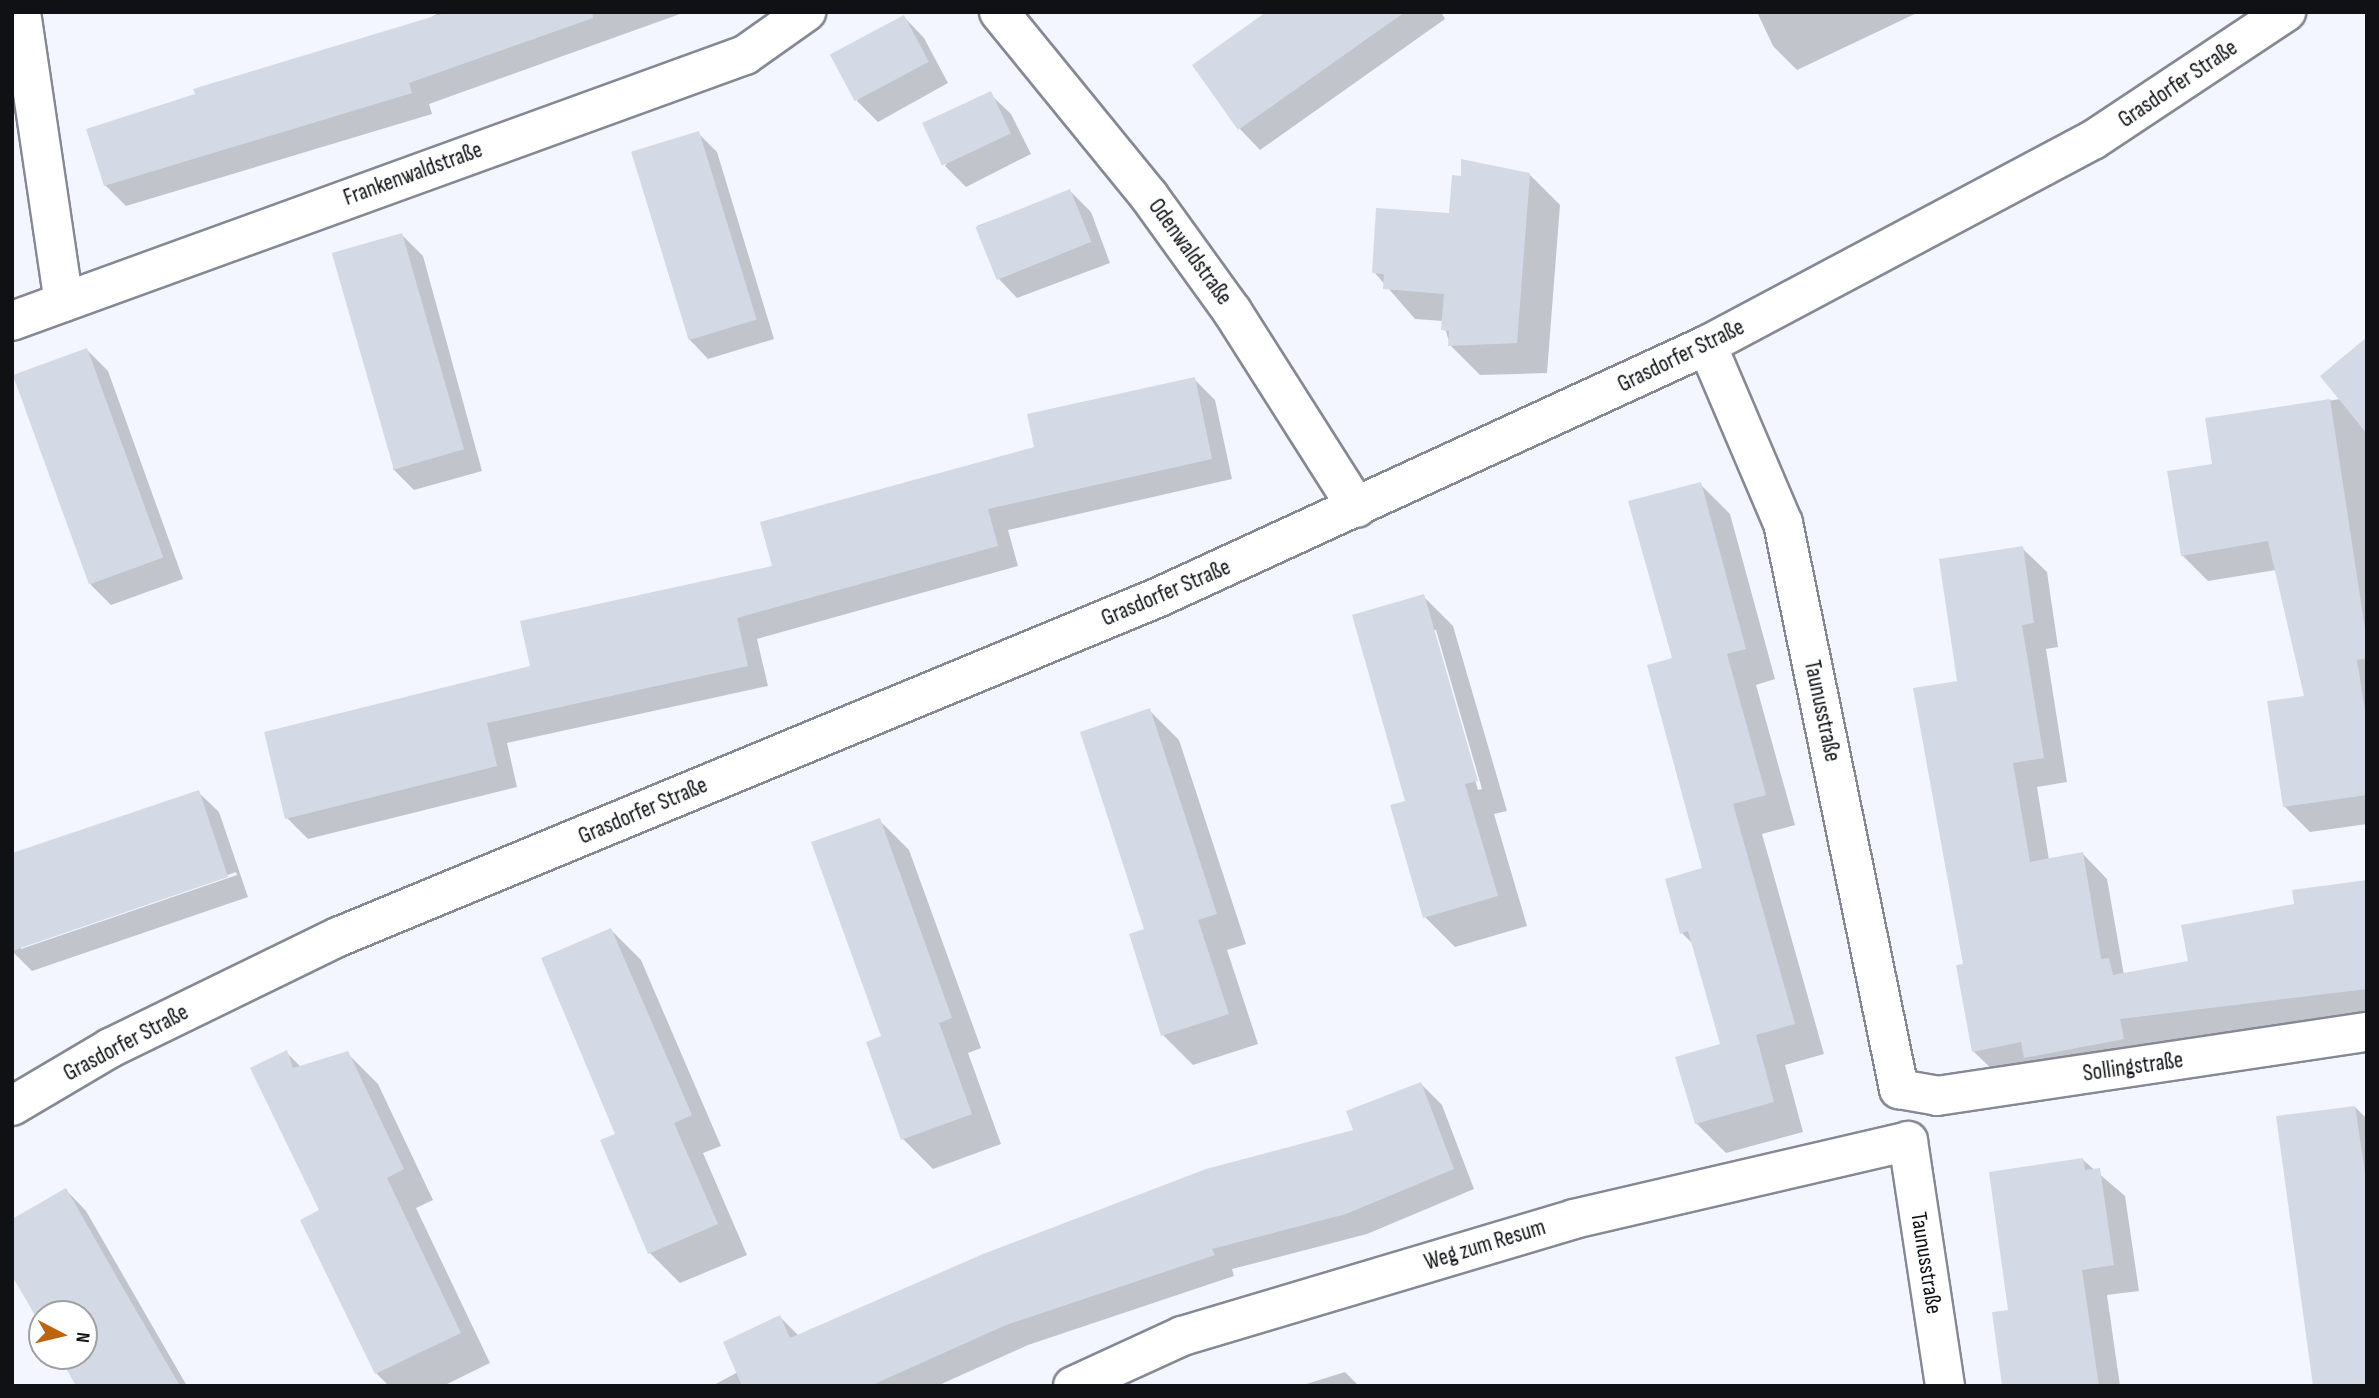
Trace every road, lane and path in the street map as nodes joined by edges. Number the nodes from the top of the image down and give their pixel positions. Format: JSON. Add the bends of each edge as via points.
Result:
{"nodes":[{"id":1,"x":21,"y":12,"type":"edge"},
{"id":2,"x":806,"y":12,"type":"edge"},
{"id":3,"x":999,"y":12,"type":"edge"},
{"id":4,"x":2286,"y":12,"type":"edge"},
{"id":5,"x":64,"y":302,"type":"junction"},
{"id":6,"x":12,"y":321,"type":"edge"},
{"id":7,"x":1707,"y":345,"type":"junction"},
{"id":8,"x":1357,"y":508,"type":"junction"},
{"id":9,"x":2367,"y":1032,"type":"edge"},
{"id":10,"x":1899,"y":1089,"type":"joint"},
{"id":11,"x":12,"y":1106,"type":"edge"},
{"id":12,"x":1908,"y":1141,"type":"joint"},
{"id":13,"x":1073,"y":1386,"type":"edge"},
{"id":14,"x":1945,"y":1386,"type":"edge"}],
"edges":[{"from":1,"to":5,"type":"street"},
{"from":2,"to":5,"type":"street","name":"Frankenwaldstraße","via":[[745,55]]},
{"from":3,"to":8,"type":"street","name":"Odenwaldstraße","via":[[1217,290]]},
{"from":4,"to":7,"type":"street","name":"Grasdorfer Straße","via":[[2093,140]]},
{"from":5,"to":6,"type":"street","name":"Frankenwaldstraße"},
{"from":7,"to":8,"type":"street","name":"Grasdorfer Straße"},
{"from":7,"to":10,"type":"street","name":"Taunusstraße","via":[[1783,523]]},
{"from":8,"to":11,"type":"street","name":"Grasdorfer Straße","via":[[1157,598],[338,937],[110,1048]]},
{"from":9,"to":10,"type":"street","name":"Sollingstraße","via":[[1937,1096]]},
{"from":12,"to":13,"type":"street","name":"Weg zum Resum","via":[[1574,1219],[1182,1336]]},
{"from":12,"to":14,"type":"street","name":"Taunusstraße"}]}
